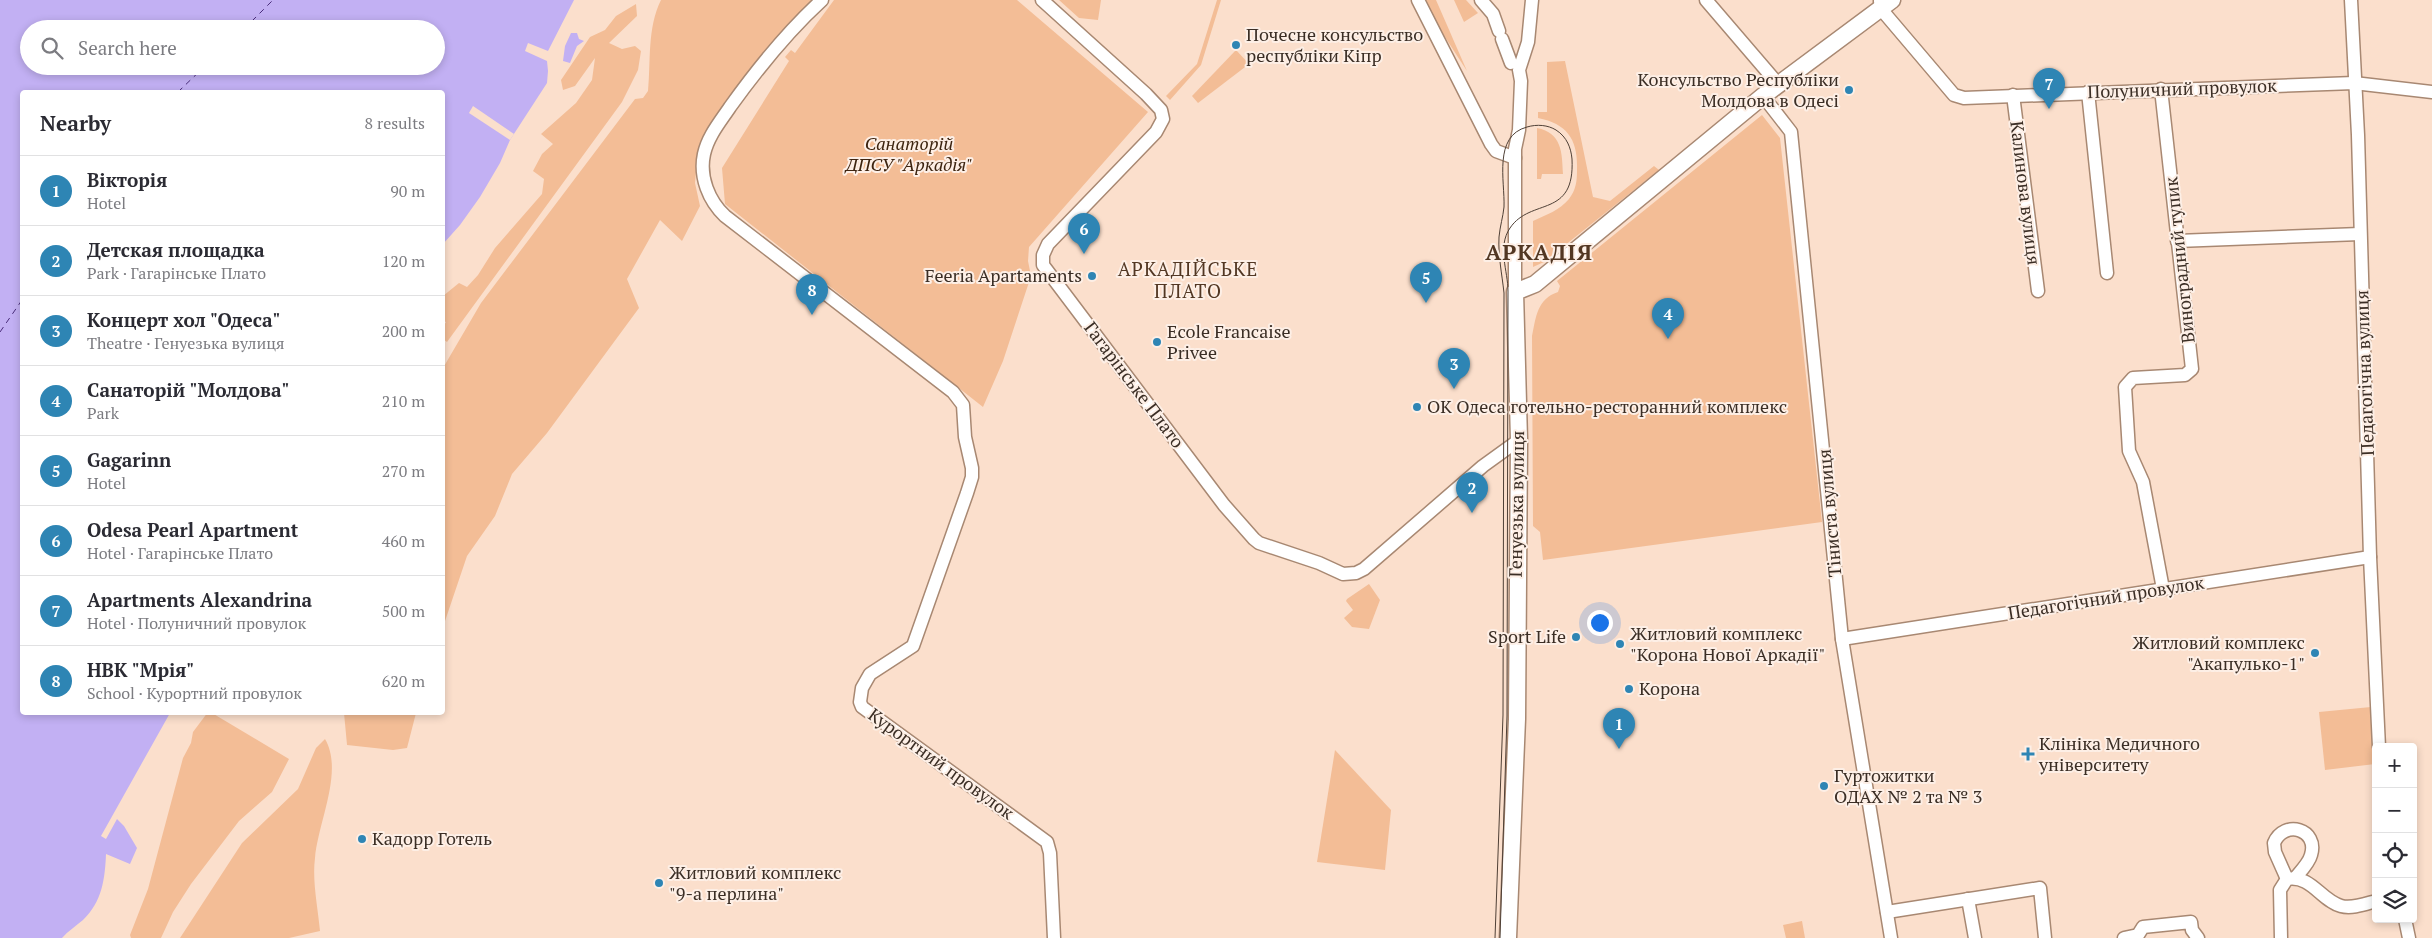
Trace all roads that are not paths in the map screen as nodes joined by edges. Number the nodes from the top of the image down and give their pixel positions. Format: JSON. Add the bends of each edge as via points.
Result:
{"nodes":[{"id":1,"x":822,"y":0,"type":"edge"},
{"id":2,"x":1042,"y":0,"type":"edge"},
{"id":3,"x":1418,"y":0,"type":"edge"},
{"id":4,"x":1481,"y":0,"type":"edge"},
{"id":5,"x":1532,"y":0,"type":"edge"},
{"id":6,"x":1706,"y":0,"type":"edge"},
{"id":7,"x":2351,"y":0,"type":"edge"},
{"id":8,"x":1884,"y":3,"type":"edge"},
{"id":9,"x":1515,"y":67,"type":"junction"},
{"id":10,"x":2354,"y":83,"type":"junction"},
{"id":11,"x":1778,"y":84,"type":"junction"},
{"id":12,"x":2160,"y":89,"type":"junction"},
{"id":13,"x":2088,"y":92,"type":"junction"},
{"id":14,"x":2432,"y":92,"type":"edge"},
{"id":15,"x":2013,"y":95,"type":"junction"},
{"id":16,"x":1763,"y":96,"type":"junction"},
{"id":17,"x":1515,"y":153,"type":"junction"},
{"id":18,"x":2360,"y":234,"type":"junction"},
{"id":19,"x":2177,"y":241,"type":"junction"},
{"id":20,"x":2107,"y":273,"type":"dead end"},
{"id":21,"x":2038,"y":291,"type":"dead end"},
{"id":22,"x":1515,"y":292,"type":"junction"},
{"id":23,"x":1519,"y":440,"type":"junction"},
{"id":24,"x":2370,"y":557,"type":"junction"},
{"id":25,"x":2163,"y":589,"type":"junction"},
{"id":26,"x":1842,"y":639,"type":"junction"},
{"id":27,"x":2379,"y":743,"type":"edge"},
{"id":28,"x":1968,"y":899,"type":"junction"},
{"id":29,"x":2372,"y":903,"type":"edge"},
{"id":30,"x":1887,"y":912,"type":"junction"},
{"id":31,"x":2406,"y":923,"type":"edge"},
{"id":32,"x":1054,"y":938,"type":"edge"},
{"id":33,"x":1508,"y":938,"type":"edge"},
{"id":34,"x":1891,"y":938,"type":"edge"},
{"id":35,"x":1975,"y":938,"type":"edge"},
{"id":36,"x":2045,"y":938,"type":"edge"},
{"id":37,"x":2124,"y":938,"type":"edge"},
{"id":38,"x":2198,"y":938,"type":"edge"},
{"id":39,"x":2281,"y":938,"type":"edge"},
{"id":40,"x":2409,"y":938,"type":"edge"}],
"edges":[{"from":1,"to":32,"type":"street","name":"Курортний провулок","via":[[796,24],[757,70],[714,130],[704,155],[706,184],[715,207],[953,392],[963,405],[972,477],[949,548],[913,646],[870,674],[862,688],[860,702],[862,707],[1047,842]]},
{"from":2,"to":23,"type":"street","name":"Гагарінське Плато","via":[[1152,100],[1162,110],[1163,119],[1156,132],[1048,244],[1043,265],[1224,505],[1254,539],[1336,572],[1356,573],[1483,466]]},
{"from":3,"to":17,"type":"street","via":[[1490,144],[1500,152]]},
{"from":4,"to":9,"type":"street","via":[[1493,14]]},
{"from":5,"to":9,"type":"street","via":[[1528,42]]},
{"from":6,"to":11,"type":"street"},
{"from":7,"to":10,"type":"street","name":"Педагогічна вулиця"},
{"from":8,"to":11,"type":"main road"},
{"from":8,"to":15,"type":"street","name":"Полуничний провулок","via":[[1954,95],[1964,98]]},
{"from":9,"to":17,"type":"street","name":"Генуезька вулиця","via":[[1521,81]]},
{"from":10,"to":12,"type":"street","name":"Полуничний провулок"},
{"from":10,"to":14,"type":"street","name":"Полуничний провулок"},
{"from":10,"to":18,"type":"street","name":"Педагогічна вулиця"},
{"from":11,"to":16,"type":"main road"},
{"from":12,"to":13,"type":"street","name":"Полуничний провулок"},
{"from":12,"to":19,"type":"street","name":"Виноградний тупик"},
{"from":13,"to":15,"type":"street","name":"Полуничний провулок"},
{"from":13,"to":20,"type":"street"},
{"from":15,"to":21,"type":"street","name":"Калинова вулиця"},
{"from":16,"to":22,"type":"main road","via":[[1535,284]]},
{"from":16,"to":26,"type":"street","name":"Тіниста вулиця","via":[[1791,132]]},
{"from":17,"to":22,"type":"street","name":"Генуезька вулиця"},
{"from":18,"to":19,"type":"street"},
{"from":18,"to":24,"type":"street","name":"Педагогічна вулиця"},
{"from":19,"to":25,"type":"street","name":"Виноградний тупик","via":[[2192,369],[2185,375],[2133,378],[2125,387],[2129,451],[2143,482]]},
{"from":22,"to":23,"type":"main road","name":"Генуезька вулиця"},
{"from":23,"to":33,"type":"main road","name":"Генуезька вулиця","via":[[1517,719]]},
{"from":24,"to":25,"type":"street","name":"Педагогічний провулок"},
{"from":24,"to":27,"type":"street","name":"Педагогічна вулиця"},
{"from":25,"to":26,"type":"street","name":"Педагогічний провулок"},
{"from":26,"to":30,"type":"street","name":"Тіниста вулиця"},
{"from":28,"to":30,"type":"street"},
{"from":28,"to":35,"type":"street"},
{"from":28,"to":36,"type":"street","via":[[2040,888]]},
{"from":29,"to":39,"type":"street","via":[[2341,906],[2308,882],[2291,879],[2280,890]]},
{"from":30,"to":34,"type":"street","name":"Тіниста вулиця"},
{"from":31,"to":40,"type":"street"},
{"from":37,"to":38,"type":"street","via":[[2138,935],[2143,927],[2191,922]]}]}
